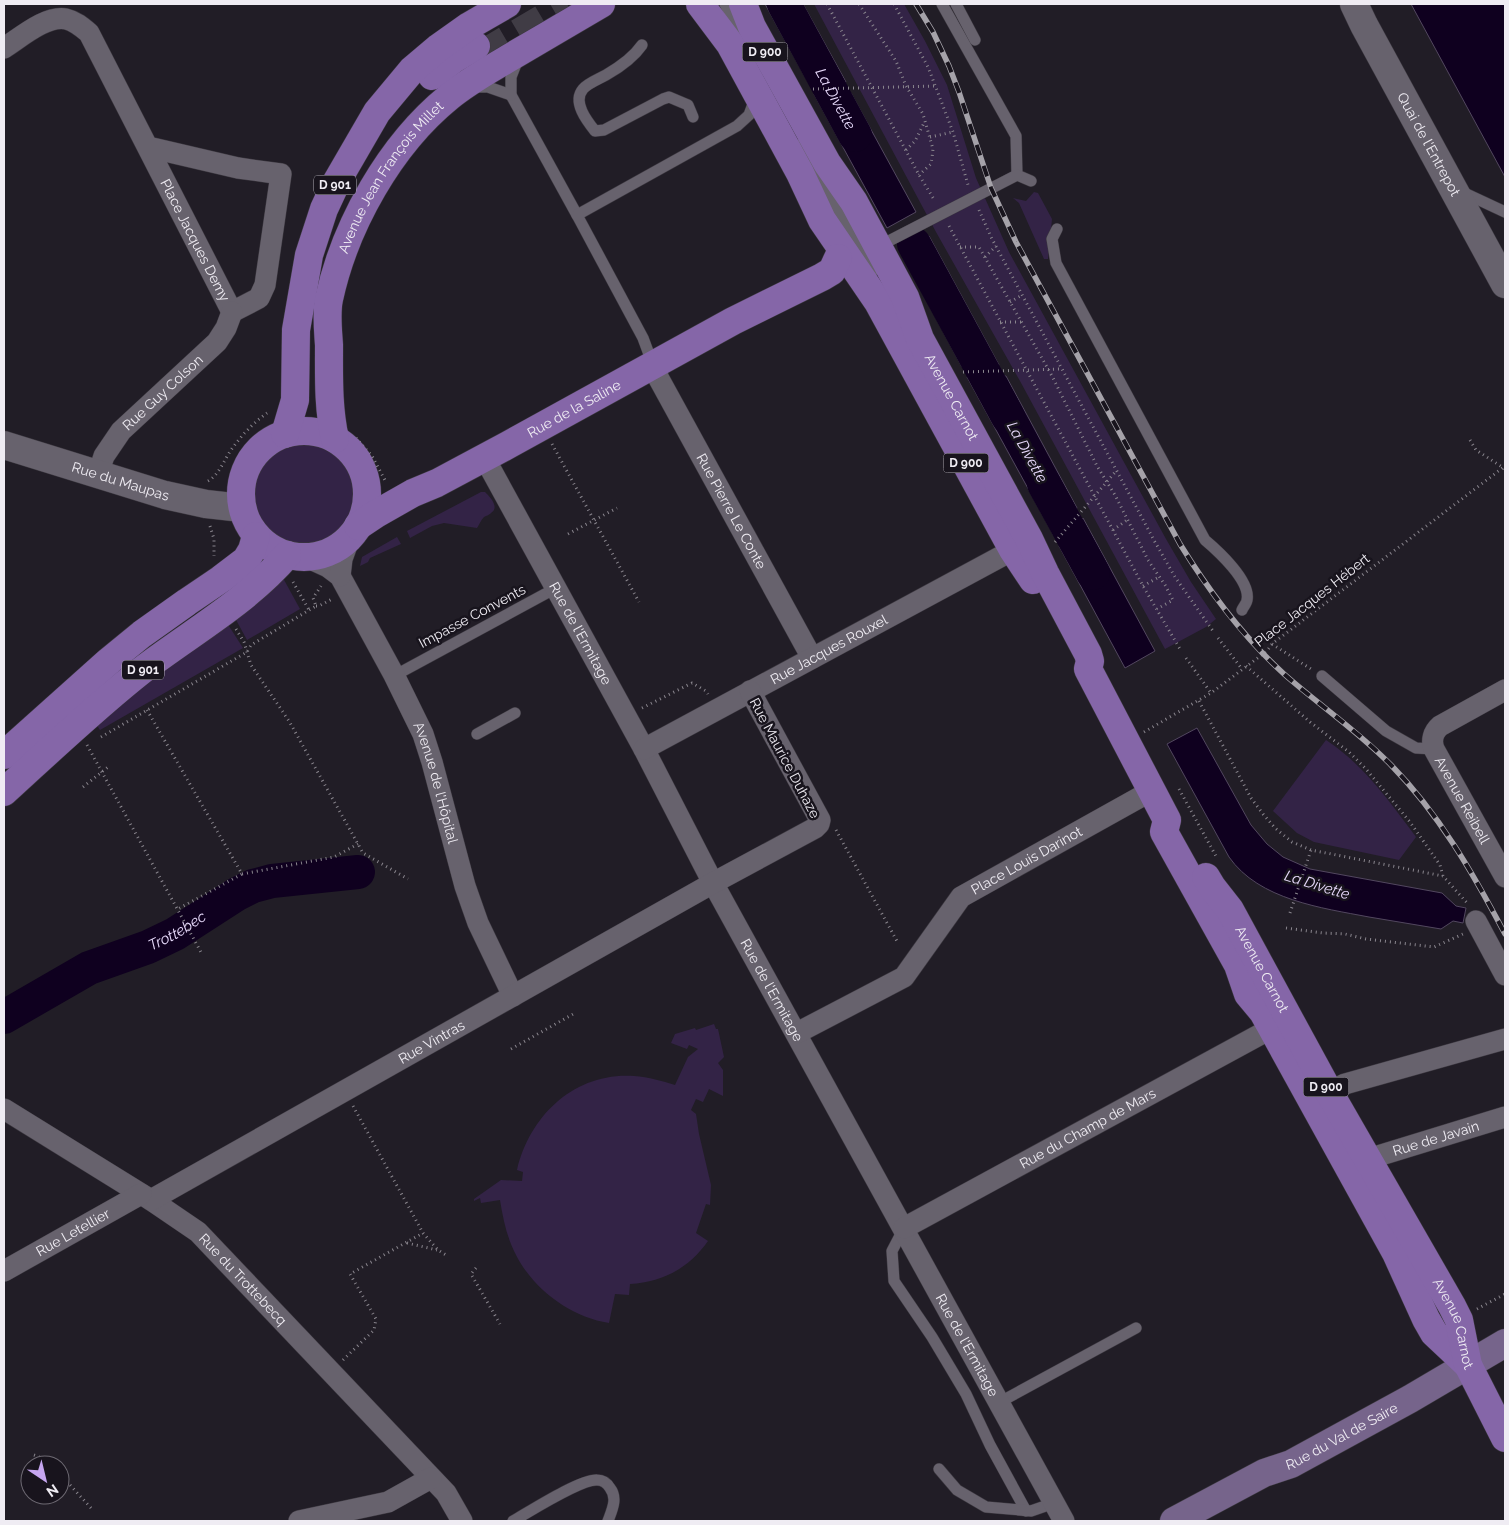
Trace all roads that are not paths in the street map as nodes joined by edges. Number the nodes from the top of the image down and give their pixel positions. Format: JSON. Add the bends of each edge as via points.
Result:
{"nodes":[{"id":1,"x":507,"y":4,"type":"edge"},
{"id":2,"x":601,"y":4,"type":"edge"},
{"id":3,"x":700,"y":4,"type":"edge"},
{"id":4,"x":725,"y":4,"type":"edge"},
{"id":5,"x":744,"y":4,"type":"edge"},
{"id":6,"x":942,"y":4,"type":"edge"},
{"id":7,"x":956,"y":4,"type":"edge"},
{"id":8,"x":1354,"y":4,"type":"edge"},
{"id":9,"x":975,"y":40,"type":"dead end"},
{"id":10,"x":642,"y":45,"type":"dead end"},
{"id":11,"x":749,"y":47,"type":"dead end"},
{"id":12,"x":4,"y":48,"type":"edge"},
{"id":13,"x":521,"y":51,"type":"junction"},
{"id":14,"x":461,"y":89,"type":"junction"},
{"id":15,"x":757,"y":93,"type":"junction"},
{"id":16,"x":511,"y":95,"type":"junction"},
{"id":17,"x":693,"y":117,"type":"dead end"},
{"id":18,"x":796,"y":134,"type":"dead end"},
{"id":19,"x":148,"y":147,"type":"junction"},
{"id":20,"x":1017,"y":175,"type":"junction"},
{"id":21,"x":337,"y":180,"type":"junction"},
{"id":22,"x":1031,"y":181,"type":"dead end"},
{"id":23,"x":1452,"y":187,"type":"junction"},
{"id":24,"x":1505,"y":212,"type":"edge"},
{"id":25,"x":577,"y":215,"type":"junction"},
{"id":26,"x":1057,"y":229,"type":"dead end"},
{"id":27,"x":865,"y":249,"type":"junction"},
{"id":28,"x":1505,"y":284,"type":"edge"},
{"id":29,"x":329,"y":301,"type":"junction"},
{"id":30,"x":232,"y":312,"type":"junction"},
{"id":31,"x":653,"y":365,"type":"junction"},
{"id":32,"x":285,"y":434,"type":"junction"},
{"id":33,"x":344,"y":438,"type":"junction"},
{"id":34,"x":4,"y":445,"type":"edge"},
{"id":35,"x":484,"y":457,"type":"junction"},
{"id":36,"x":98,"y":474,"type":"junction"},
{"id":37,"x":377,"y":487,"type":"junction"},
{"id":38,"x":413,"y":492,"type":"junction"},
{"id":39,"x":242,"y":508,"type":"junction"},
{"id":40,"x":354,"y":532,"type":"junction"},
{"id":41,"x":256,"y":536,"type":"junction"},
{"id":42,"x":1014,"y":550,"type":"junction"},
{"id":43,"x":294,"y":563,"type":"junction"},
{"id":44,"x":331,"y":580,"type":"junction"},
{"id":45,"x":556,"y":588,"type":"junction"},
{"id":46,"x":1242,"y":610,"type":"dead end"},
{"id":47,"x":812,"y":658,"type":"junction"},
{"id":48,"x":1088,"y":669,"type":"junction"},
{"id":49,"x":403,"y":671,"type":"dead end"},
{"id":50,"x":1322,"y":676,"type":"road end"},
{"id":51,"x":1505,"y":690,"type":"edge"},
{"id":52,"x":750,"y":691,"type":"junction"},
{"id":53,"x":515,"y":713,"type":"dead end"},
{"id":54,"x":477,"y":734,"type":"dead end"},
{"id":55,"x":1432,"y":735,"type":"junction"},
{"id":56,"x":644,"y":749,"type":"junction"},
{"id":57,"x":4,"y":755,"type":"edge"},
{"id":58,"x":1163,"y":786,"type":"junction"},
{"id":59,"x":4,"y":792,"type":"edge"},
{"id":60,"x":1167,"y":820,"type":"junction"},
{"id":61,"x":1505,"y":877,"type":"edge"},
{"id":62,"x":713,"y":883,"type":"junction"},
{"id":63,"x":1201,"y":900,"type":"junction"},
{"id":64,"x":1477,"y":924,"type":"road end"},
{"id":65,"x":1505,"y":976,"type":"edge"},
{"id":66,"x":513,"y":996,"type":"junction"},
{"id":67,"x":1272,"y":1028,"type":"junction"},
{"id":68,"x":797,"y":1033,"type":"junction"},
{"id":69,"x":1505,"y":1039,"type":"edge"},
{"id":70,"x":1329,"y":1092,"type":"junction"},
{"id":71,"x":4,"y":1109,"type":"edge"},
{"id":72,"x":1505,"y":1117,"type":"edge"},
{"id":73,"x":1368,"y":1159,"type":"junction"},
{"id":74,"x":146,"y":1197,"type":"junction"},
{"id":75,"x":904,"y":1228,"type":"junction"},
{"id":76,"x":4,"y":1271,"type":"edge"},
{"id":77,"x":1424,"y":1286,"type":"dead end"},
{"id":78,"x":1136,"y":1328,"type":"dead end"},
{"id":79,"x":1448,"y":1330,"type":"dead end"},
{"id":80,"x":1505,"y":1343,"type":"edge"},
{"id":81,"x":1468,"y":1365,"type":"junction"},
{"id":82,"x":1000,"y":1402,"type":"junction"},
{"id":83,"x":1505,"y":1438,"type":"edge"},
{"id":84,"x":939,"y":1469,"type":"dead end"},
{"id":85,"x":430,"y":1478,"type":"junction"},
{"id":86,"x":1030,"y":1511,"type":"junction"},
{"id":87,"x":1059,"y":1512,"type":"edge"},
{"id":88,"x":299,"y":1521,"type":"edge"},
{"id":89,"x":462,"y":1521,"type":"edge"},
{"id":90,"x":512,"y":1521,"type":"edge"},
{"id":91,"x":608,"y":1521,"type":"edge"},
{"id":92,"x":1039,"y":1521,"type":"edge"},
{"id":93,"x":1174,"y":1521,"type":"edge"}],
"edges":[{"from":1,"to":21,"type":"main road","number":"D 901","via":[[469,26],[412,70],[377,112]]},
{"from":2,"to":13,"type":"main road","name":"Avenue Jean François Millet","number":"D 901"},
{"from":3,"to":15,"type":"main road","number":"D 900","via":[[730,44]]},
{"from":4,"to":11,"type":"lane"},
{"from":5,"to":27,"type":"main road","name":"Avenue Carnot","number":"D 900","via":[[752,27],[826,163],[854,202]]},
{"from":6,"to":20,"type":"lane","via":[[1016,136]]},
{"from":7,"to":9,"type":"lane"},
{"from":8,"to":23,"type":"street","name":"Quai de l'Entrepot"},
{"from":10,"to":17,"type":"lane","via":[[630,59],[587,86],[580,94],[580,108],[595,131],[604,130],[669,97],[688,105]]},
{"from":12,"to":19,"type":"street","name":"Place Jacques Demy","via":[[48,20],[65,19],[78,24],[89,34]]},
{"from":13,"to":14,"type":"main road","name":"Avenue Jean François Millet","number":"D 901"},
{"from":13,"to":16,"type":"lane","via":[[511,77]]},
{"from":14,"to":16,"type":"lane","via":[[488,87]]},
{"from":14,"to":29,"type":"main road","name":"Avenue Jean François Millet","number":"D 901","via":[[430,113],[392,156],[343,253]]},
{"from":15,"to":25,"type":"lane","via":[[743,122]]},
{"from":15,"to":27,"type":"main road","number":"D 900","via":[[818,212]]},
{"from":16,"to":25,"type":"lane"},
{"from":18,"to":27,"type":"lane","via":[[838,212]]},
{"from":19,"to":30,"type":"street","name":"Place Jacques Demy"},
{"from":19,"to":30,"type":"street","name":"Place Jacques Demy","via":[[238,168],[281,174],[265,285],[259,298]]},
{"from":20,"to":22,"type":"lane"},
{"from":20,"to":27,"type":"lane"},
{"from":21,"to":29,"type":"main road","number":"D 901","via":[[372,131],[389,114],[441,70],[479,50],[412,112],[357,186],[341,216],[329,252],[325,281]]},
{"from":21,"to":32,"type":"main road","number":"D 901","via":[[309,255],[296,330],[295,400]]},
{"from":23,"to":24,"type":"lane"},
{"from":23,"to":28,"type":"street","name":"Quai de l'Entrepot"},
{"from":25,"to":31,"type":"lane","via":[[643,338]]},
{"from":26,"to":46,"type":"lane","via":[[1052,239],[1056,263],[1205,540],[1226,560],[1245,587],[1248,599]]},
{"from":27,"to":31,"type":"main road","name":"Rue de la Saline","via":[[830,256],[802,270],[733,321]]},
{"from":27,"to":42,"type":"main road","number":"D 900","via":[[878,302]]},
{"from":27,"to":48,"type":"main road","name":"Avenue Carnot","number":"D 900","via":[[905,298],[920,339],[1029,539],[1046,555],[1088,654]]},
{"from":29,"to":33,"type":"main road","name":"Avenue Jean François Millet","number":"D 901","via":[[330,408]]},
{"from":30,"to":36,"type":"street","name":"Rue Guy Colson","via":[[217,342],[121,431],[104,456]]},
{"from":31,"to":35,"type":"main road","name":"Rue de la Saline"},
{"from":31,"to":47,"type":"street","name":"Rue Pierre Le Conte"},
{"from":32,"to":33,"type":"main road","via":[[302,431]]},
{"from":32,"to":39,"type":"main road","via":[[268,442],[254,455],[245,471],[241,489]]},
{"from":33,"to":37,"type":"main road","via":[[345,446],[365,477]]},
{"from":34,"to":36,"type":"street","name":"Rue du Maupas"},
{"from":35,"to":38,"type":"main road","name":"Rue de la Saline"},
{"from":35,"to":45,"type":"street","name":"Rue de l'Ermitage"},
{"from":36,"to":39,"type":"street","name":"Rue du Maupas","via":[[165,495]]},
{"from":37,"to":38,"type":"main road","name":"Rue de la Saline","via":[[380,493]]},
{"from":37,"to":40,"type":"main road"},
{"from":38,"to":40,"type":"main road","name":"Rue de la Saline","via":[[376,514]]},
{"from":39,"to":41,"type":"main road"},
{"from":40,"to":43,"type":"main road","via":[[340,546]]},
{"from":40,"to":44,"type":"street"},
{"from":41,"to":43,"type":"main road"},
{"from":41,"to":57,"type":"main road","number":"D 901","via":[[246,560],[122,650]]},
{"from":42,"to":47,"type":"street","name":"Rue Jacques Rouxel"},
{"from":42,"to":48,"type":"main road","number":"D 900","via":[[1078,661]]},
{"from":43,"to":44,"type":"street","name":"Avenue de l'Hôpital","via":[[328,566]]},
{"from":43,"to":59,"type":"main road","number":"D 901","via":[[277,567],[225,611],[142,671]]},
{"from":44,"to":66,"type":"street","name":"Avenue de l'Hôpital","via":[[394,675],[423,734],[465,886],[478,923]]},
{"from":45,"to":49,"type":"lane","name":"Impasse Convents"},
{"from":45,"to":56,"type":"street","name":"Rue de l'Ermitage"},
{"from":47,"to":52,"type":"street","name":"Rue Jacques Rouxel"},
{"from":48,"to":58,"type":"main road","name":"Avenue Carnot","number":"D 900","via":[[1127,743]]},
{"from":50,"to":55,"type":"lane","via":[[1386,730],[1416,748]]},
{"from":51,"to":55,"type":"street","via":[[1440,726]]},
{"from":52,"to":56,"type":"street","name":"Rue Jacques Rouxel"},
{"from":52,"to":62,"type":"street","name":"Rue Maurice Duhaze","via":[[820,820],[815,828]]},
{"from":53,"to":54,"type":"lane"},
{"from":55,"to":61,"type":"street","name":"Avenue Reibell"},
{"from":56,"to":62,"type":"street","name":"Rue de l'Ermitage"},
{"from":58,"to":60,"type":"main road","name":"Avenue Carnot","number":"D 900"},
{"from":58,"to":68,"type":"street","name":"Place Louis Darinot","via":[[961,897],[904,977]]},
{"from":60,"to":63,"type":"main road","name":"Avenue Carnot","number":"D 900","via":[[1164,832]]},
{"from":60,"to":70,"type":"main road","name":"Avenue Carnot","number":"D 900","via":[[1177,824],[1212,887],[1230,910]]},
{"from":62,"to":66,"type":"street","name":"Rue Vintras"},
{"from":62,"to":68,"type":"street","name":"Rue de l'Ermitage"},
{"from":63,"to":67,"type":"main road","name":"Avenue Carnot","number":"D 900","via":[[1238,965],[1248,994]]},
{"from":63,"to":77,"type":"lane","via":[[1219,910]]},
{"from":64,"to":65,"type":"street"},
{"from":66,"to":74,"type":"street","name":"Rue Vintras"},
{"from":67,"to":75,"type":"street","name":"Rue du Champ de Mars"},
{"from":67,"to":81,"type":"main road","name":"Avenue Carnot","number":"D 900","via":[[1396,1253],[1434,1333]]},
{"from":68,"to":75,"type":"street","name":"Rue de l'Ermitage"},
{"from":69,"to":70,"type":"street","via":[[1345,1084]]},
{"from":70,"to":73,"type":"main road","name":"Avenue Carnot","number":"D 900"},
{"from":71,"to":74,"type":"street","name":"Rue du Trottebecq"},
{"from":72,"to":73,"type":"street","name":"Rue de Javain"},
{"from":73,"to":81,"type":"main road","name":"Avenue Carnot","number":"D 900","via":[[1452,1306]]},
{"from":74,"to":76,"type":"street","name":"Rue Letellier"},
{"from":74,"to":85,"type":"street","name":"Rue du Trottebecq","via":[[198,1232]]},
{"from":75,"to":82,"type":"street","name":"Rue de l'Ermitage"},
{"from":75,"to":86,"type":"lane","via":[[892,1251],[894,1280],[966,1394],[990,1445]]},
{"from":78,"to":82,"type":"lane"},
{"from":79,"to":81,"type":"lane"},
{"from":80,"to":81,"type":"main road","name":"Rue du Val de Saire"},
{"from":81,"to":83,"type":"main road","number":"D 900"},
{"from":81,"to":93,"type":"main road","name":"Rue du Val de Saire","via":[[1291,1464],[1264,1473]]},
{"from":82,"to":87,"type":"street","name":"Rue de l'Ermitage"},
{"from":84,"to":86,"type":"lane","via":[[957,1490],[986,1507]]},
{"from":85,"to":88,"type":"street","via":[[388,1502]]},
{"from":85,"to":89,"type":"street","name":"Rue du Trottebecq","via":[[446,1493]]},
{"from":86,"to":87,"type":"lane"},
{"from":86,"to":92,"type":"lane"},
{"from":90,"to":91,"type":"lane","via":[[580,1484],[596,1480],[606,1482],[612,1490],[614,1498]]}]}
